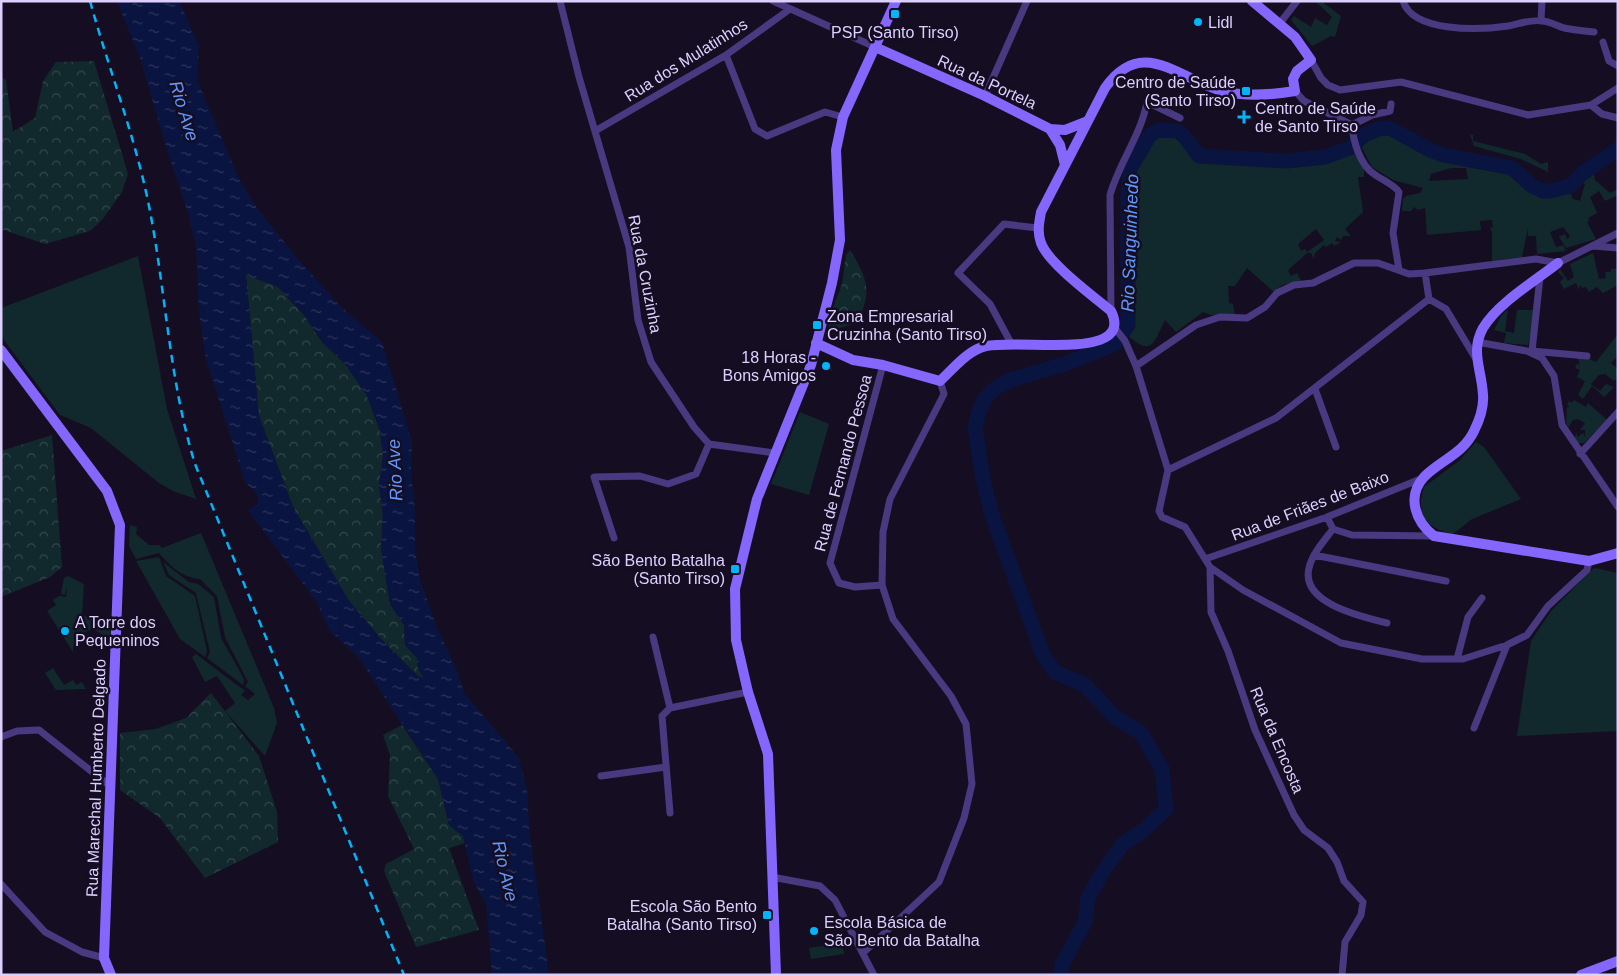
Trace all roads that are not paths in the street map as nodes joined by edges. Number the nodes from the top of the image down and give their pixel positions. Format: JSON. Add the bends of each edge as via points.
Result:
{"nodes":[{"id":1,"x":560,"y":1,"type":"edge"},
{"id":2,"x":773,"y":1,"type":"edge"},
{"id":3,"x":896,"y":1,"type":"edge"},
{"id":4,"x":1027,"y":1,"type":"edge"},
{"id":5,"x":1252,"y":1,"type":"edge"},
{"id":6,"x":1296,"y":1,"type":"edge"},
{"id":7,"x":1403,"y":1,"type":"edge"},
{"id":8,"x":1542,"y":1,"type":"edge"},
{"id":9,"x":790,"y":10,"type":"junction"},
{"id":10,"x":1542,"y":20,"type":"junction"},
{"id":11,"x":1280,"y":24,"type":"junction"},
{"id":12,"x":1594,"y":32,"type":"dead end"},
{"id":13,"x":1603,"y":42,"type":"dead end"},
{"id":14,"x":875,"y":47,"type":"junction"},
{"id":15,"x":726,"y":55,"type":"junction"},
{"id":16,"x":1311,"y":60,"type":"junction"},
{"id":17,"x":1618,"y":66,"type":"edge"},
{"id":18,"x":1618,"y":88,"type":"edge"},
{"id":19,"x":1295,"y":91,"type":"junction"},
{"id":20,"x":985,"y":96,"type":"junction"},
{"id":21,"x":1391,"y":104,"type":"dead end"},
{"id":22,"x":1590,"y":105,"type":"junction"},
{"id":23,"x":843,"y":117,"type":"junction"},
{"id":24,"x":1180,"y":118,"type":"dead end"},
{"id":25,"x":1618,"y":118,"type":"edge"},
{"id":26,"x":1088,"y":120,"type":"junction"},
{"id":27,"x":1352,"y":125,"type":"junction"},
{"id":28,"x":1050,"y":129,"type":"junction"},
{"id":29,"x":595,"y":131,"type":"junction"},
{"id":30,"x":1065,"y":165,"type":"junction"},
{"id":31,"x":1038,"y":228,"type":"junction"},
{"id":32,"x":1618,"y":233,"type":"edge"},
{"id":33,"x":1592,"y":246,"type":"junction"},
{"id":34,"x":1618,"y":248,"type":"edge"},
{"id":35,"x":1558,"y":263,"type":"junction"},
{"id":36,"x":1399,"y":270,"type":"junction"},
{"id":37,"x":1425,"y":273,"type":"junction"},
{"id":38,"x":1540,"y":277,"type":"junction"},
{"id":39,"x":1429,"y":298,"type":"junction"},
{"id":40,"x":1111,"y":311,"type":"junction"},
{"id":41,"x":1116,"y":330,"type":"junction"},
{"id":42,"x":1477,"y":342,"type":"junction"},
{"id":43,"x":816,"y":343,"type":"junction"},
{"id":44,"x":1012,"y":345,"type":"junction"},
{"id":45,"x":1,"y":350,"type":"edge"},
{"id":46,"x":1529,"y":351,"type":"junction"},
{"id":47,"x":1587,"y":356,"type":"dead end"},
{"id":48,"x":1476,"y":359,"type":"junction"},
{"id":49,"x":883,"y":364,"type":"junction"},
{"id":50,"x":1136,"y":366,"type":"junction"},
{"id":51,"x":940,"y":381,"type":"junction"},
{"id":52,"x":1316,"y":389,"type":"junction"},
{"id":53,"x":1618,"y":412,"type":"edge"},
{"id":54,"x":709,"y":444,"type":"junction"},
{"id":55,"x":1336,"y":447,"type":"dead end"},
{"id":56,"x":775,"y":453,"type":"junction"},
{"id":57,"x":1580,"y":454,"type":"junction"},
{"id":58,"x":1168,"y":470,"type":"junction"},
{"id":59,"x":1424,"y":477,"type":"junction"},
{"id":60,"x":1618,"y":507,"type":"edge"},
{"id":61,"x":1327,"y":517,"type":"junction"},
{"id":62,"x":1333,"y":529,"type":"junction"},
{"id":63,"x":1434,"y":536,"type":"junction"},
{"id":64,"x":614,"y":538,"type":"dead end"},
{"id":65,"x":1618,"y":554,"type":"edge"},
{"id":66,"x":1314,"y":555,"type":"junction"},
{"id":67,"x":1205,"y":559,"type":"junction"},
{"id":68,"x":1589,"y":561,"type":"junction"},
{"id":69,"x":1210,"y":567,"type":"junction"},
{"id":70,"x":1446,"y":581,"type":"dead end"},
{"id":71,"x":882,"y":585,"type":"junction"},
{"id":72,"x":1482,"y":598,"type":"dead end"},
{"id":73,"x":1387,"y":623,"type":"dead end"},
{"id":74,"x":653,"y":638,"type":"dead end"},
{"id":75,"x":1507,"y":645,"type":"junction"},
{"id":76,"x":1457,"y":659,"type":"junction"},
{"id":77,"x":748,"y":692,"type":"junction"},
{"id":78,"x":670,"y":708,"type":"junction"},
{"id":79,"x":1474,"y":728,"type":"dead end"},
{"id":80,"x":1,"y":736,"type":"edge"},
{"id":81,"x":666,"y":767,"type":"junction"},
{"id":82,"x":601,"y":776,"type":"dead end"},
{"id":83,"x":110,"y":786,"type":"junction"},
{"id":84,"x":670,"y":813,"type":"dead end"},
{"id":85,"x":772,"y":877,"type":"junction"},
{"id":86,"x":1,"y":884,"type":"edge"},
{"id":87,"x":863,"y":952,"type":"junction"},
{"id":88,"x":104,"y":958,"type":"junction"},
{"id":89,"x":1618,"y":961,"type":"edge"},
{"id":90,"x":111,"y":975,"type":"edge"},
{"id":91,"x":776,"y":975,"type":"edge"},
{"id":92,"x":874,"y":975,"type":"edge"},
{"id":93,"x":1342,"y":975,"type":"edge"},
{"id":94,"x":1581,"y":975,"type":"edge"}],
"edges":[{"from":1,"to":29,"type":"street","name":"Rua da Cruzinha"},
{"from":2,"to":9,"type":"street"},
{"from":3,"to":14,"type":"street"},
{"from":4,"to":20,"type":"street"},
{"from":5,"to":11,"type":"street"},
{"from":6,"to":11,"type":"street"},
{"from":7,"to":10,"type":"street","via":[[1413,17],[1429,23],[1467,28]]},
{"from":8,"to":10,"type":"street"},
{"from":9,"to":14,"type":"street"},
{"from":9,"to":15,"type":"street","name":"Rua dos Mulatinhos"},
{"from":10,"to":12,"type":"street"},
{"from":11,"to":16,"type":"street","via":[[1295,37]]},
{"from":13,"to":17,"type":"street","via":[[1609,61]]},
{"from":14,"to":20,"type":"street","name":"Rua da Portela"},
{"from":14,"to":23,"type":"street"},
{"from":15,"to":23,"type":"street","via":[[755,129],[766,136],[824,112]]},
{"from":15,"to":29,"type":"street","name":"Rua dos Mulatinhos"},
{"from":16,"to":19,"type":"street","via":[[1292,79]]},
{"from":16,"to":22,"type":"street","via":[[1321,78],[1340,90],[1400,82],[1528,115]]},
{"from":18,"to":22,"type":"street"},
{"from":19,"to":26,"type":"street","via":[[1237,94],[1219,90],[1158,63],[1134,64],[1111,80]]},
{"from":19,"to":27,"type":"street","via":[[1304,101]]},
{"from":20,"to":28,"type":"street","name":"Rua da Portela"},
{"from":21,"to":27,"type":"street","via":[[1390,111]]},
{"from":22,"to":25,"type":"street","via":[[1602,114]]},
{"from":23,"to":43,"type":"street","via":[[836,150],[840,240]]},
{"from":24,"to":40,"type":"street","via":[[1147,102],[1144,117],[1114,182],[1110,195]]},
{"from":26,"to":28,"type":"street","via":[[1065,130]]},
{"from":26,"to":30,"type":"street"},
{"from":27,"to":36,"type":"street","via":[[1355,143],[1371,173],[1399,192],[1393,233]]},
{"from":28,"to":30,"type":"street","via":[[1060,144]]},
{"from":29,"to":54,"type":"street","name":"Rua da Cruzinha","via":[[629,247],[638,320],[651,362]]},
{"from":30,"to":31,"type":"street","via":[[1041,212]]},
{"from":31,"to":40,"type":"street","via":[[1041,245],[1052,260]]},
{"from":31,"to":44,"type":"street","via":[[1004,224],[958,273],[990,304]]},
{"from":32,"to":33,"type":"street"},
{"from":33,"to":34,"type":"street"},
{"from":33,"to":35,"type":"street"},
{"from":35,"to":37,"type":"street","via":[[1536,259]]},
{"from":35,"to":38,"type":"street"},
{"from":36,"to":37,"type":"street","via":[[1408,274]]},
{"from":36,"to":50,"type":"street","via":[[1378,263],[1354,263],[1313,283],[1294,285],[1277,293],[1266,307],[1247,318],[1220,317],[1196,324]]},
{"from":37,"to":39,"type":"street"},
{"from":38,"to":42,"type":"street","via":[[1491,316]]},
{"from":38,"to":46,"type":"street"},
{"from":39,"to":48,"type":"street","via":[[1446,310]]},
{"from":39,"to":52,"type":"street"},
{"from":40,"to":41,"type":"street"},
{"from":41,"to":44,"type":"street","via":[[1088,343]]},
{"from":41,"to":50,"type":"street","via":[[1125,341]]},
{"from":42,"to":46,"type":"street"},
{"from":42,"to":48,"type":"street"},
{"from":43,"to":49,"type":"street","via":[[854,360]]},
{"from":43,"to":56,"type":"street","via":[[811,365]]},
{"from":44,"to":51,"type":"street","via":[[976,350]]},
{"from":45,"to":83,"type":"street","name":"Rua Marechal Humberto Delgado","via":[[107,491],[120,525]]},
{"from":46,"to":47,"type":"street"},
{"from":46,"to":57,"type":"street","via":[[1542,358],[1554,376],[1562,425]]},
{"from":48,"to":59,"type":"street","via":[[1484,395],[1481,413],[1468,442]]},
{"from":49,"to":51,"type":"street"},
{"from":49,"to":71,"type":"street","name":"Rua de Fernando Pessoa","via":[[830,563],[839,582],[855,587]]},
{"from":50,"to":58,"type":"street"},
{"from":51,"to":71,"type":"street","via":[[944,394],[890,500],[883,532]]},
{"from":52,"to":55,"type":"street"},
{"from":52,"to":58,"type":"street","via":[[1276,418]]},
{"from":53,"to":57,"type":"street"},
{"from":54,"to":56,"type":"street"},
{"from":54,"to":64,"type":"street","via":[[696,474],[668,484],[640,476],[594,477]]},
{"from":56,"to":77,"type":"street","via":[[757,499],[735,590],[736,640]]},
{"from":57,"to":60,"type":"street"},
{"from":58,"to":67,"type":"street","via":[[1159,511],[1162,517],[1185,527]]},
{"from":59,"to":61,"type":"street","name":"Rua de Friães de Baixo"},
{"from":59,"to":63,"type":"street","via":[[1415,491],[1414,505],[1424,529]]},
{"from":61,"to":62,"type":"street"},
{"from":61,"to":67,"type":"street","name":"Rua de Friães de Baixo"},
{"from":62,"to":63,"type":"street","via":[[1352,535]]},
{"from":62,"to":66,"type":"street"},
{"from":63,"to":68,"type":"street"},
{"from":65,"to":68,"type":"street"},
{"from":66,"to":70,"type":"street"},
{"from":66,"to":73,"type":"street","via":[[1308,570],[1310,583],[1320,597],[1342,610]]},
{"from":67,"to":69,"type":"street"},
{"from":68,"to":75,"type":"street","via":[[1587,570],[1548,606],[1527,635]]},
{"from":69,"to":76,"type":"street","via":[[1231,583],[1341,643],[1422,659]]},
{"from":69,"to":93,"type":"street","name":"Rua da Encosta","via":[[1211,612],[1263,748],[1294,815],[1304,830],[1328,848],[1344,881],[1363,902],[1361,915],[1345,942]]},
{"from":71,"to":87,"type":"street","via":[[893,618],[951,696],[966,724],[972,784],[964,818],[939,882]]},
{"from":72,"to":76,"type":"street","via":[[1468,617]]},
{"from":74,"to":78,"type":"street"},
{"from":75,"to":76,"type":"street"},
{"from":75,"to":79,"type":"street"},
{"from":77,"to":78,"type":"street"},
{"from":77,"to":85,"type":"street","via":[[768,754]]},
{"from":78,"to":81,"type":"street","via":[[662,716]]},
{"from":80,"to":83,"type":"street","via":[[39,730]]},
{"from":81,"to":82,"type":"street"},
{"from":81,"to":84,"type":"street"},
{"from":83,"to":88,"type":"street","name":"Rua Marechal Humberto Delgado"},
{"from":85,"to":87,"type":"street","via":[[820,886],[835,900]]},
{"from":85,"to":91,"type":"street"},
{"from":86,"to":88,"type":"street","via":[[45,932],[82,952]]},
{"from":87,"to":92,"type":"street"},
{"from":88,"to":90,"type":"street","name":"Rua Marechal Humberto Delgado"},
{"from":89,"to":94,"type":"street"}]}
